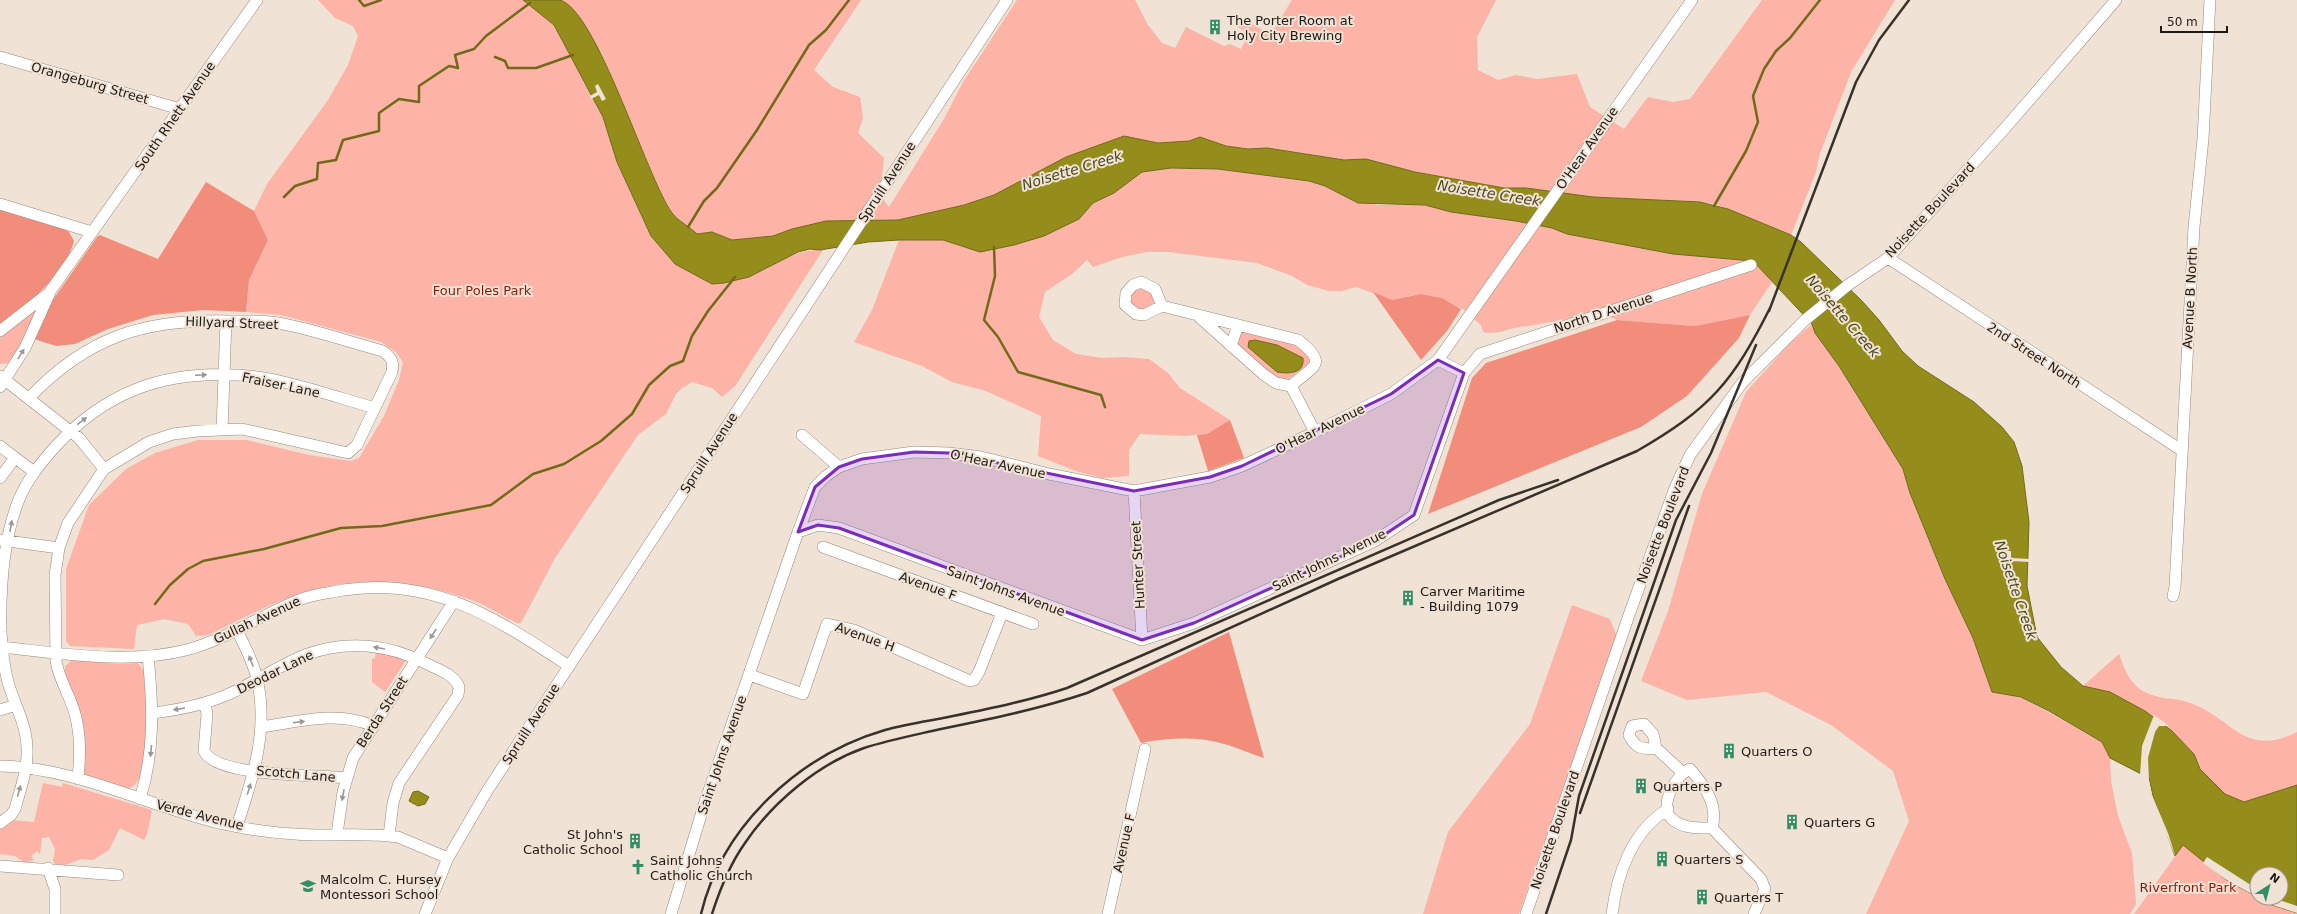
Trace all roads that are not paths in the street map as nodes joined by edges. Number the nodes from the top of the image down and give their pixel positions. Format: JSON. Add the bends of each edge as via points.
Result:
{"nodes":[{"id":1,"x":257,"y":0,"type":"edge"},
{"id":2,"x":1007,"y":0,"type":"edge"},
{"id":3,"x":1692,"y":0,"type":"edge"},
{"id":4,"x":2116,"y":0,"type":"edge"},
{"id":5,"x":2210,"y":0,"type":"edge"},
{"id":6,"x":0,"y":57,"type":"edge"},
{"id":7,"x":180,"y":109,"type":"junction"},
{"id":8,"x":0,"y":204,"type":"edge"},
{"id":9,"x":92,"y":232,"type":"junction"},
{"id":10,"x":1888,"y":258,"type":"junction"},
{"id":11,"x":1750,"y":265,"type":"dead end"},
{"id":12,"x":51,"y":290,"type":"junction"},
{"id":13,"x":1162,"y":306,"type":"dead end"},
{"id":14,"x":1199,"y":317,"type":"junction"},
{"id":15,"x":226,"y":321,"type":"junction"},
{"id":16,"x":1238,"y":325,"type":"junction"},
{"id":17,"x":0,"y":331,"type":"edge"},
{"id":18,"x":1231,"y":346,"type":"junction"},
{"id":19,"x":1438,"y":360,"type":"junction"},
{"id":20,"x":1464,"y":373,"type":"junction"},
{"id":21,"x":224,"y":375,"type":"junction"},
{"id":22,"x":2,"y":381,"type":"edge"},
{"id":23,"x":1291,"y":386,"type":"junction"},
{"id":24,"x":29,"y":398,"type":"junction"},
{"id":25,"x":375,"y":408,"type":"junction"},
{"id":26,"x":70,"y":430,"type":"junction"},
{"id":27,"x":222,"y":430,"type":"junction"},
{"id":28,"x":1315,"y":432,"type":"junction"},
{"id":29,"x":802,"y":435,"type":"dead end"},
{"id":30,"x":0,"y":446,"type":"edge"},
{"id":31,"x":2181,"y":450,"type":"junction"},
{"id":32,"x":15,"y":458,"type":"junction"},
{"id":33,"x":839,"y":467,"type":"junction"},
{"id":34,"x":104,"y":469,"type":"junction"},
{"id":35,"x":34,"y":472,"type":"junction"},
{"id":36,"x":0,"y":478,"type":"edge"},
{"id":37,"x":1134,"y":491,"type":"junction"},
{"id":38,"x":798,"y":532,"type":"junction"},
{"id":39,"x":4,"y":541,"type":"edge"},
{"id":40,"x":823,"y":547,"type":"dead end"},
{"id":41,"x":59,"y":548,"type":"junction"},
{"id":42,"x":1,"y":590,"type":"edge"},
{"id":43,"x":2173,"y":596,"type":"dead end"},
{"id":44,"x":454,"y":601,"type":"junction"},
{"id":45,"x":1002,"y":613,"type":"junction"},
{"id":46,"x":1033,"y":624,"type":"dead end"},
{"id":47,"x":237,"y":630,"type":"junction"},
{"id":48,"x":1142,"y":640,"type":"junction"},
{"id":49,"x":1,"y":647,"type":"edge"},
{"id":50,"x":56,"y":652,"type":"junction"},
{"id":51,"x":148,"y":656,"type":"junction"},
{"id":52,"x":417,"y":658,"type":"junction"},
{"id":53,"x":569,"y":666,"type":"junction"},
{"id":54,"x":750,"y":675,"type":"junction"},
{"id":55,"x":257,"y":680,"type":"junction"},
{"id":56,"x":204,"y":703,"type":"junction"},
{"id":57,"x":16,"y":705,"type":"junction"},
{"id":58,"x":0,"y":710,"type":"edge"},
{"id":59,"x":152,"y":713,"type":"junction"},
{"id":60,"x":373,"y":726,"type":"junction"},
{"id":61,"x":261,"y":727,"type":"junction"},
{"id":62,"x":1656,"y":748,"type":"dead end"},
{"id":63,"x":1145,"y":749,"type":"dead end"},
{"id":64,"x":0,"y":766,"type":"edge"},
{"id":65,"x":25,"y":768,"type":"junction"},
{"id":66,"x":254,"y":771,"type":"junction"},
{"id":67,"x":1682,"y":772,"type":"junction"},
{"id":68,"x":346,"y":778,"type":"junction"},
{"id":69,"x":78,"y":779,"type":"junction"},
{"id":70,"x":140,"y":799,"type":"junction"},
{"id":71,"x":1668,"y":808,"type":"junction"},
{"id":72,"x":0,"y":822,"type":"edge"},
{"id":73,"x":237,"y":826,"type":"junction"},
{"id":74,"x":1712,"y":828,"type":"junction"},
{"id":75,"x":337,"y":834,"type":"junction"},
{"id":76,"x":389,"y":836,"type":"junction"},
{"id":77,"x":448,"y":858,"type":"junction"},
{"id":78,"x":0,"y":866,"type":"edge"},
{"id":79,"x":48,"y":868,"type":"junction"},
{"id":80,"x":118,"y":875,"type":"dead end"},
{"id":81,"x":55,"y":914,"type":"edge"},
{"id":82,"x":425,"y":914,"type":"edge"},
{"id":83,"x":671,"y":914,"type":"edge"},
{"id":84,"x":1108,"y":914,"type":"edge"},
{"id":85,"x":1526,"y":914,"type":"edge"},
{"id":86,"x":1612,"y":914,"type":"edge"},
{"id":87,"x":1754,"y":914,"type":"edge"}],
"edges":[{"from":1,"to":7,"type":"street","name":"South Rhett Avenue"},
{"from":2,"to":53,"type":"street","name":"Spruill Avenue"},
{"from":3,"to":19,"type":"street","name":"O'Hear Avenue"},
{"from":4,"to":10,"type":"street","name":"Noisette Boulevard"},
{"from":5,"to":31,"type":"street","name":"Avenue B North"},
{"from":6,"to":7,"type":"street","name":"Orangeburg Street"},
{"from":7,"to":9,"type":"street","name":"South Rhett Avenue"},
{"from":8,"to":9,"type":"street"},
{"from":9,"to":12,"type":"street","name":"South Rhett Avenue"},
{"from":10,"to":31,"type":"street","name":"2nd Street North"},
{"from":10,"to":85,"type":"street","name":"Noisette Boulevard","via":[[1848,285],[1805,320],[1742,383],[1690,455],[1675,488],[1629,615]]},
{"from":11,"to":20,"type":"street","name":"North D Avenue","via":[[1480,354]]},
{"from":12,"to":17,"type":"street"},
{"from":22,"to":12,"type":"street","one_way":true,"via":[[25,348]]},
{"from":13,"to":14,"type":"street"},
{"from":14,"to":16,"type":"street"},
{"from":14,"to":18,"type":"street"},
{"from":15,"to":21,"type":"street"},
{"from":15,"to":24,"type":"street","name":"Hillyard Street","via":[[190,320],[124,333],[79,355]]},
{"from":15,"to":25,"type":"street","name":"Hillyard Street","via":[[277,323],[384,351],[392,358],[392,372]]},
{"from":16,"to":18,"type":"street"},
{"from":16,"to":23,"type":"street","via":[[1298,340],[1312,350],[1316,361],[1314,367]]},
{"from":18,"to":23,"type":"street","via":[[1276,383]]},
{"from":19,"to":20,"type":"street"},
{"from":19,"to":28,"type":"street","name":"O'Hear Avenue","via":[[1391,394]]},
{"from":20,"to":48,"type":"street","name":"Saint Johns Avenue","via":[[1414,515],[1375,541],[1194,623]]},
{"from":21,"to":25,"type":"street","name":"Fraiser Lane","via":[[255,376]]},
{"from":26,"to":21,"type":"street","name":"Fraiser Lane","one_way":true,"via":[[107,402],[127,392],[175,378]]},
{"from":21,"to":27,"type":"street"},
{"from":22,"to":24,"type":"street"},
{"from":23,"to":28,"type":"street"},
{"from":24,"to":26,"type":"street"},
{"from":25,"to":27,"type":"street","name":"Hillyard Street","via":[[357,445],[343,453],[263,432]]},
{"from":26,"to":34,"type":"street"},
{"from":26,"to":35,"type":"street","name":"Fraiser Lane"},
{"from":27,"to":34,"type":"street","via":[[173,434],[149,442]]},
{"from":28,"to":37,"type":"street","name":"O'Hear Avenue","via":[[1242,466],[1210,477]]},
{"from":29,"to":33,"type":"street"},
{"from":30,"to":32,"type":"street"},
{"from":31,"to":43,"type":"street","name":"Avenue B North"},
{"from":32,"to":35,"type":"street"},
{"from":32,"to":36,"type":"street"},
{"from":33,"to":37,"type":"street","name":"O'Hear Avenue","via":[[878,456],[914,452],[949,453]]},
{"from":33,"to":38,"type":"street","name":"O'Hear Avenue","via":[[815,487]]},
{"from":34,"to":41,"type":"street","via":[[73,512]]},
{"from":39,"to":35,"type":"street","name":"Fraiser Lane","one_way":true,"via":[[19,501]]},
{"from":37,"to":48,"type":"street","name":"Hunter Street"},
{"from":38,"to":48,"type":"street","name":"Saint Johns Avenue","via":[[818,525],[839,528]]},
{"from":38,"to":54,"type":"street","name":"Saint Johns Avenue"},
{"from":39,"to":41,"type":"street"},
{"from":39,"to":42,"type":"street","name":"Fraiser Lane"},
{"from":40,"to":45,"type":"street","name":"Avenue F"},
{"from":41,"to":50,"type":"street","via":[[56,575]]},
{"from":42,"to":49,"type":"street","name":"Fraiser Lane"},
{"from":44,"to":47,"type":"street","name":"Gullah Avenue","via":[[423,592],[363,587],[300,599]]},
{"from":44,"to":52,"type":"street","name":"Berda Street","one_way":true},
{"from":44,"to":53,"type":"street","name":"Gullah Avenue","via":[[486,614]]},
{"from":45,"to":46,"type":"street","name":"Avenue F"},
{"from":45,"to":54,"type":"street","name":"Avenue H","via":[[979,672],[970,682],[854,630],[827,624],[803,694]]},
{"from":47,"to":51,"type":"street","name":"Gullah Avenue","via":[[212,642],[186,650]]},
{"from":55,"to":47,"type":"street","one_way":true},
{"from":49,"to":50,"type":"street","name":"Gullah Avenue"},
{"from":49,"to":57,"type":"street","name":"Fraiser Lane"},
{"from":50,"to":51,"type":"street","name":"Gullah Avenue","via":[[111,657]]},
{"from":50,"to":69,"type":"street","via":[[58,674],[75,713],[80,741]]},
{"from":51,"to":59,"type":"street"},
{"from":52,"to":55,"type":"street","name":"Deodar Lane","one_way":true,"via":[[368,646],[333,647],[306,655]]},
{"from":52,"to":60,"type":"street","name":"Berda Street"},
{"from":52,"to":76,"type":"street","name":"Deodar Lane","via":[[452,677],[460,687],[458,695],[399,783],[393,803]]},
{"from":53,"to":77,"type":"street","name":"Spruill Avenue","via":[[487,790]]},
{"from":54,"to":83,"type":"street","name":"Saint Johns Avenue","via":[[704,805]]},
{"from":55,"to":56,"type":"street","name":"Deodar Lane"},
{"from":55,"to":61,"type":"street"},
{"from":56,"to":59,"type":"street","name":"Deodar Lane","one_way":true},
{"from":56,"to":66,"type":"street","name":"Scotch Lane","via":[[207,714],[204,751],[206,755],[216,762]]},
{"from":57,"to":58,"type":"street"},
{"from":57,"to":65,"type":"street","name":"Fraiser Lane","via":[[27,741]]},
{"from":59,"to":70,"type":"street","one_way":true,"via":[[151,756]]},
{"from":61,"to":60,"type":"street","one_way":true,"via":[[325,718],[352,719]]},
{"from":60,"to":68,"type":"street","name":"Berda Street","via":[[354,758]]},
{"from":61,"to":66,"type":"street"},
{"from":62,"to":67,"type":"street"},
{"from":63,"to":84,"type":"street","name":"Avenue F"},
{"from":64,"to":65,"type":"street","name":"Verde Avenue"},
{"from":65,"to":69,"type":"street","name":"Verde Avenue"},
{"from":72,"to":65,"type":"street","name":"Fraiser Lane","one_way":true,"via":[[15,809]]},
{"from":66,"to":68,"type":"street","name":"Scotch Lane","via":[[285,776]]},
{"from":73,"to":66,"type":"street","one_way":true},
{"from":67,"to":71,"type":"street","via":[[1669,795]]},
{"from":67,"to":74,"type":"street","via":[[1690,768],[1703,784],[1714,810],[1715,820]]},
{"from":68,"to":75,"type":"street","name":"Berda Street","one_way":true},
{"from":69,"to":70,"type":"street","name":"Verde Avenue"},
{"from":70,"to":73,"type":"street","name":"Verde Avenue"},
{"from":71,"to":74,"type":"street","via":[[1670,817],[1682,825],[1694,829]]},
{"from":71,"to":86,"type":"street","via":[[1649,825],[1630,850],[1619,878]]},
{"from":73,"to":75,"type":"street","name":"Verde Avenue","via":[[295,834]]},
{"from":74,"to":87,"type":"street","via":[[1761,879],[1765,889]]},
{"from":75,"to":76,"type":"street","name":"Verde Avenue","via":[[374,833]]},
{"from":76,"to":77,"type":"street","name":"Verde Avenue","via":[[398,837]]},
{"from":77,"to":82,"type":"street","name":"Spruill Avenue"},
{"from":78,"to":79,"type":"street"},
{"from":79,"to":80,"type":"street"},
{"from":79,"to":81,"type":"street","via":[[55,889]]}]}
